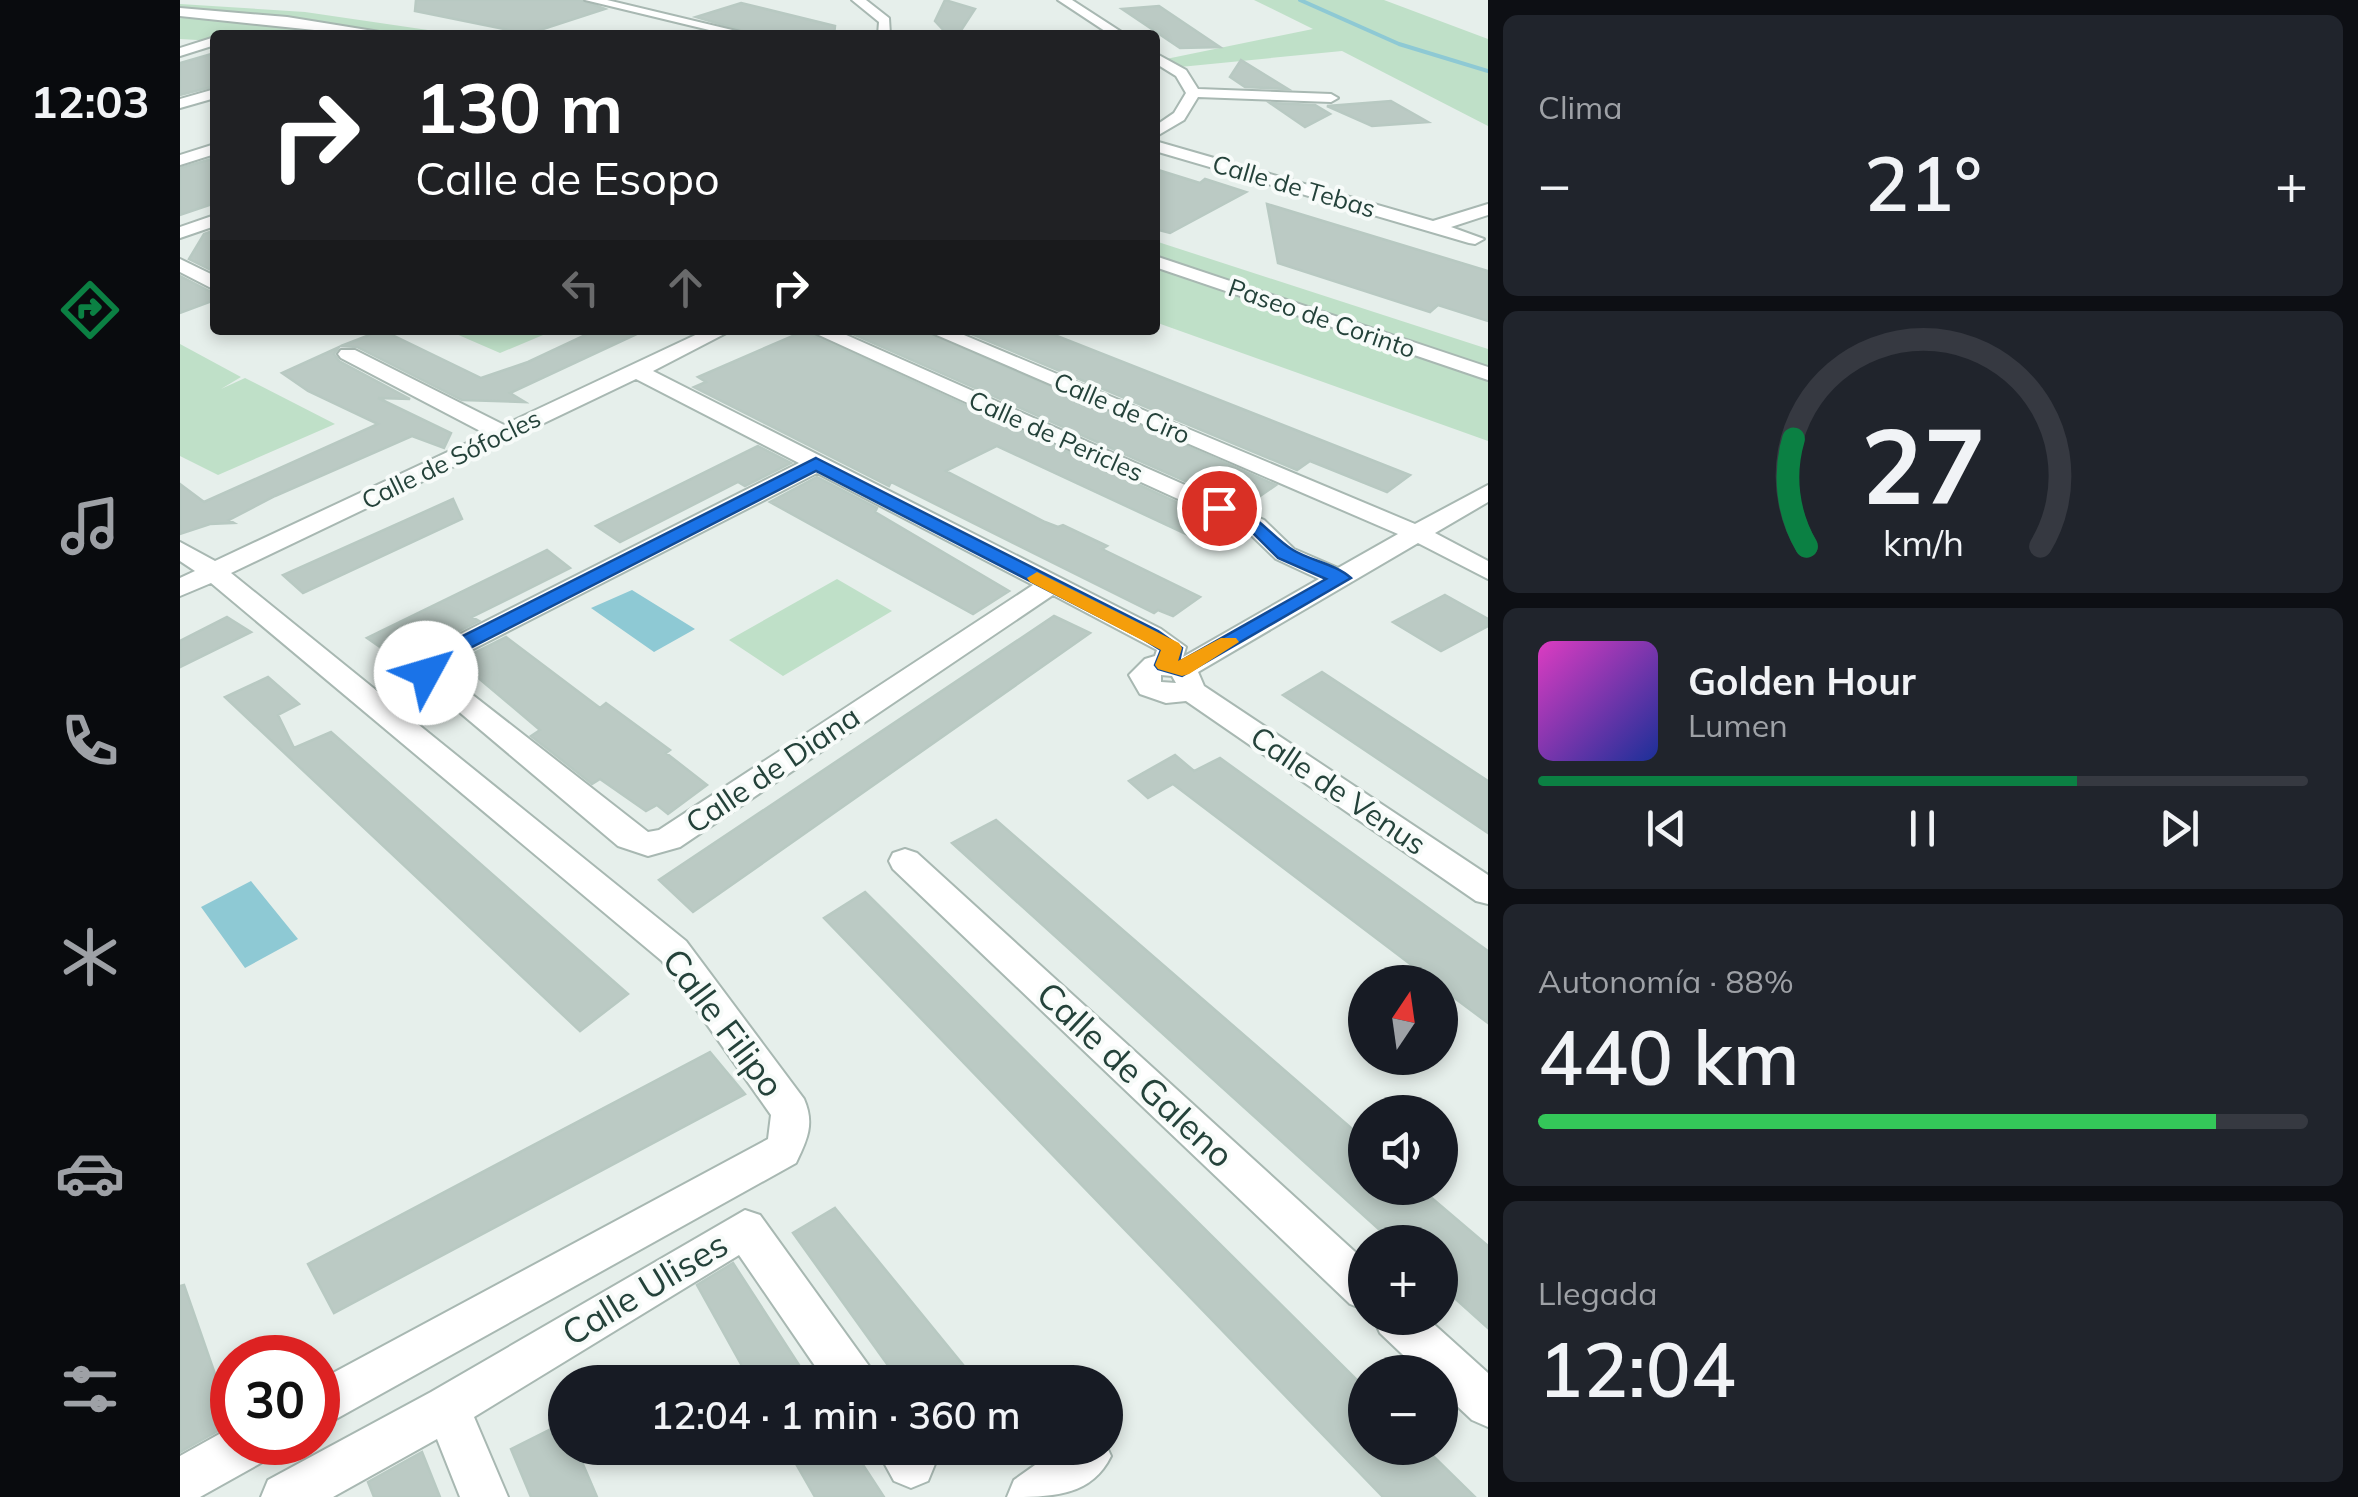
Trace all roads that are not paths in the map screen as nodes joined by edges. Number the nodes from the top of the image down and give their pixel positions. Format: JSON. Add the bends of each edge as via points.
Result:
{"nodes":[{"id":1,"x":591,"y":0,"type":"edge"},
{"id":2,"x":858,"y":0,"type":"edge"},
{"id":3,"x":1064,"y":0,"type":"edge"},
{"id":4,"x":180,"y":12,"type":"edge"},
{"id":5,"x":287,"y":21,"type":"junction"},
{"id":6,"x":254,"y":30,"type":"edge"},
{"id":7,"x":354,"y":30,"type":"edge"},
{"id":8,"x":725,"y":30,"type":"edge"},
{"id":9,"x":884,"y":30,"type":"edge"},
{"id":10,"x":1112,"y":30,"type":"edge"},
{"id":11,"x":210,"y":43,"type":"edge"},
{"id":12,"x":180,"y":52,"type":"edge"},
{"id":13,"x":1160,"y":60,"type":"edge"},
{"id":14,"x":1193,"y":93,"type":"junction"},
{"id":15,"x":210,"y":95,"type":"edge"},
{"id":16,"x":1331,"y":98,"type":"dead end"},
{"id":17,"x":180,"y":104,"type":"edge"},
{"id":18,"x":1160,"y":129,"type":"edge"},
{"id":19,"x":1160,"y":147,"type":"edge"},
{"id":20,"x":210,"y":151,"type":"edge"},
{"id":21,"x":180,"y":160,"type":"edge"},
{"id":22,"x":1488,"y":209,"type":"edge"},
{"id":23,"x":210,"y":222,"type":"edge"},
{"id":24,"x":1433,"y":226,"type":"junction"},
{"id":25,"x":180,"y":233,"type":"edge"},
{"id":26,"x":1475,"y":239,"type":"dead end"},
{"id":27,"x":1160,"y":264,"type":"edge"},
{"id":28,"x":180,"y":265,"type":"edge"},
{"id":29,"x":210,"y":281,"type":"edge"},
{"id":30,"x":711,"y":335,"type":"edge"},
{"id":31,"x":829,"y":335,"type":"edge"},
{"id":32,"x":947,"y":335,"type":"edge"},
{"id":33,"x":348,"y":354,"type":"dead end"},
{"id":34,"x":635,"y":370,"type":"junction"},
{"id":35,"x":1488,"y":374,"type":"edge"},
{"id":36,"x":503,"y":434,"type":"junction"},
{"id":37,"x":816,"y":464,"type":"junction"},
{"id":38,"x":1488,"y":492,"type":"edge"},
{"id":39,"x":1419,"y":534,"type":"junction"},
{"id":40,"x":180,"y":550,"type":"edge"},
{"id":41,"x":214,"y":572,"type":"junction"},
{"id":42,"x":1488,"y":572,"type":"edge"},
{"id":43,"x":1341,"y":578,"type":"junction"},
{"id":44,"x":1050,"y":584,"type":"junction"},
{"id":45,"x":180,"y":588,"type":"edge"},
{"id":46,"x":1179,"y":674,"type":"junction"},
{"id":47,"x":904,"y":861,"type":"dead end"},
{"id":48,"x":1488,"y":892,"type":"edge"},
{"id":49,"x":1348,"y":1273,"type":"edge"},
{"id":50,"x":1413,"y":1335,"type":"edge"},
{"id":51,"x":841,"y":1365,"type":"edge"},
{"id":52,"x":340,"y":1394,"type":"edge"},
{"id":53,"x":1488,"y":1404,"type":"edge"},
{"id":54,"x":447,"y":1408,"type":"junction"},
{"id":55,"x":210,"y":1465,"type":"edge"},
{"id":56,"x":1075,"y":1465,"type":"edge"},
{"id":57,"x":180,"y":1482,"type":"edge"},
{"id":58,"x":285,"y":1497,"type":"edge"},
{"id":59,"x":484,"y":1497,"type":"edge"},
{"id":60,"x":1031,"y":1497,"type":"edge"}],
"edges":[{"from":1,"to":8,"type":"street"},
{"from":2,"to":9,"type":"street","via":[[885,21]]},
{"from":3,"to":10,"type":"street"},
{"from":4,"to":5,"type":"street"},
{"from":5,"to":6,"type":"street"},
{"from":5,"to":7,"type":"street"},
{"from":11,"to":12,"type":"street"},
{"from":13,"to":14,"type":"street","via":[[1181,74]]},
{"from":14,"to":16,"type":"street"},
{"from":14,"to":18,"type":"street","via":[[1188,109]]},
{"from":15,"to":17,"type":"street"},
{"from":19,"to":24,"type":"street","name":"Calle de Tebas"},
{"from":20,"to":21,"type":"street"},
{"from":22,"to":24,"type":"street"},
{"from":23,"to":25,"type":"street"},
{"from":24,"to":26,"type":"street","name":"Calle de Tebas"},
{"from":27,"to":35,"type":"street","name":"Paseo de Corinto"},
{"from":28,"to":29,"type":"street"},
{"from":30,"to":34,"type":"street","name":"Calle de Sófocles"},
{"from":31,"to":43,"type":"street","name":"Calle de Pericles","via":[[1256,525],[1285,554]]},
{"from":32,"to":39,"type":"street","name":"Calle de Ciro"},
{"from":33,"to":36,"type":"street"},
{"from":34,"to":36,"type":"street","name":"Calle de Sófocles"},
{"from":34,"to":37,"type":"street"},
{"from":36,"to":41,"type":"street","name":"Calle de Sófocles"},
{"from":37,"to":44,"type":"street"},
{"from":37,"to":44,"type":"street","name":"Calle de Diana","via":[[435,658],[426,673],[629,838],[648,844],[670,838]]},
{"from":38,"to":39,"type":"street"},
{"from":39,"to":42,"type":"street","name":"Calle de Ciro"},
{"from":39,"to":43,"type":"street"},
{"from":40,"to":41,"type":"street","name":"Calle Filipo"},
{"from":41,"to":45,"type":"street","name":"Calle de Sófocles"},
{"from":41,"to":52,"type":"street","name":"Calle Filipo","via":[[674,952],[790,1112],[782,1151]]},
{"from":43,"to":46,"type":"street"},
{"from":44,"to":46,"type":"street","via":[[1172,648]]},
{"from":46,"to":48,"type":"street","name":"Calle de Venus"},
{"from":47,"to":49,"type":"street","name":"Calle de Galeno"},
{"from":50,"to":53,"type":"street"},
{"from":51,"to":54,"type":"street","name":"Calle Ulises","via":[[745,1230]]},
{"from":54,"to":58,"type":"street","name":"Calle Ulises"},
{"from":54,"to":59,"type":"street"},
{"from":55,"to":57,"type":"street"},
{"from":56,"to":60,"type":"street"}]}
